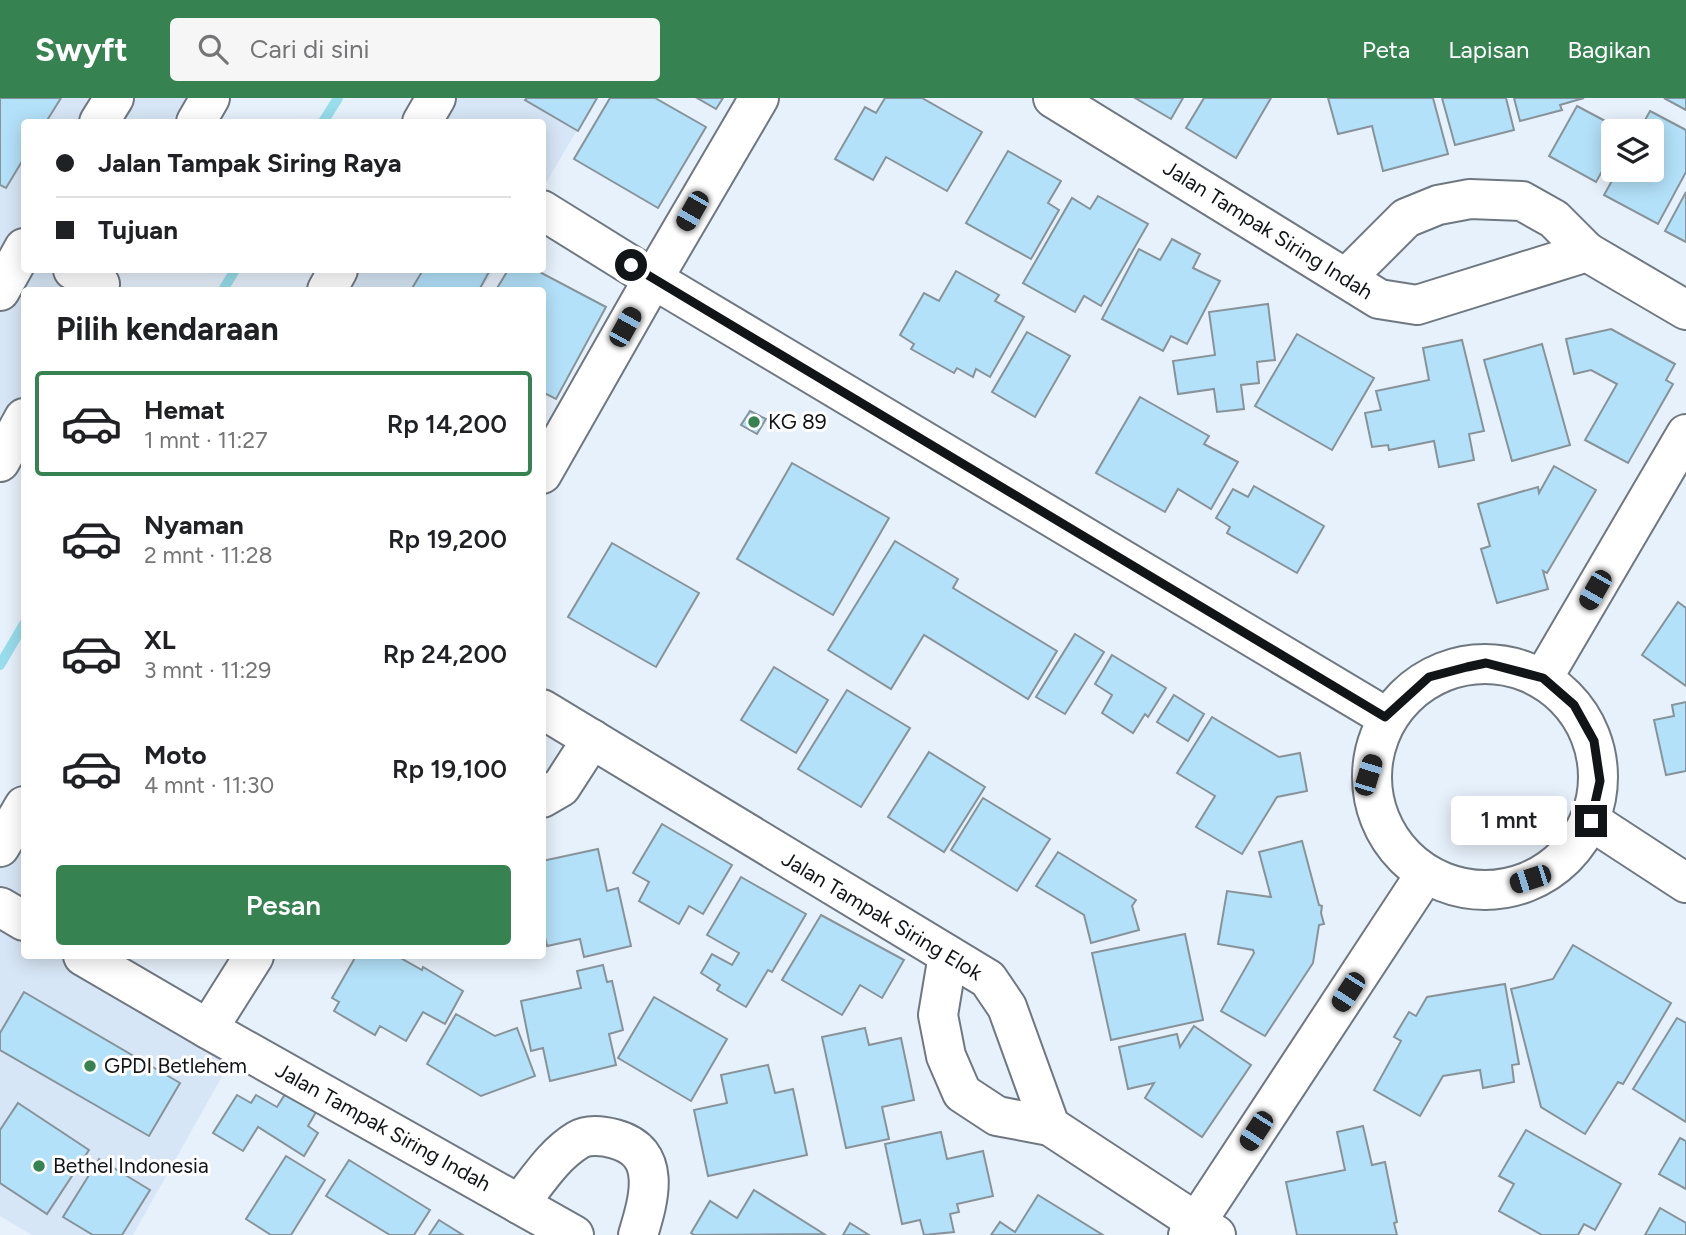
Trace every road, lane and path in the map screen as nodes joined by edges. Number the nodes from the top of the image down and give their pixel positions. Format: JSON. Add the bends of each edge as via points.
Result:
{"nodes":[{"id":1,"x":114,"y":98,"type":"edge"},
{"id":2,"x":210,"y":98,"type":"edge"},
{"id":3,"x":436,"y":98,"type":"edge"},
{"id":4,"x":759,"y":98,"type":"edge"},
{"id":5,"x":1053,"y":98,"type":"edge"},
{"id":6,"x":101,"y":119,"type":"edge"},
{"id":7,"x":197,"y":119,"type":"edge"},
{"id":8,"x":424,"y":119,"type":"edge"},
{"id":9,"x":546,"y":212,"type":"edge"},
{"id":10,"x":0,"y":226,"type":"edge"},
{"id":11,"x":21,"y":238,"type":"edge"},
{"id":12,"x":1587,"y":252,"type":"junction"},
{"id":13,"x":21,"y":255,"type":"edge"},
{"id":14,"x":1346,"y":278,"type":"junction"},
{"id":15,"x":653,"y":279,"type":"junction"},
{"id":16,"x":7,"y":287,"type":"edge"},
{"id":17,"x":1686,"y":310,"type":"edge"},
{"id":18,"x":21,"y":424,"type":"edge"},
{"id":19,"x":1686,"y":434,"type":"edge"},
{"id":20,"x":0,"y":462,"type":"edge"},
{"id":21,"x":546,"y":467,"type":"edge"},
{"id":22,"x":1543,"y":678,"type":"junction"},
{"id":23,"x":546,"y":711,"type":"edge"},
{"id":24,"x":1385,"y":717,"type":"junction"},
{"id":25,"x":592,"y":739,"type":"junction"},
{"id":26,"x":546,"y":796,"type":"edge"},
{"id":27,"x":21,"y":811,"type":"edge"},
{"id":28,"x":1591,"y":821,"type":"junction"},
{"id":29,"x":0,"y":847,"type":"edge"},
{"id":30,"x":1424,"y":876,"type":"junction"},
{"id":31,"x":1686,"y":883,"type":"edge"},
{"id":32,"x":0,"y":907,"type":"edge"},
{"id":33,"x":21,"y":919,"type":"edge"},
{"id":34,"x":948,"y":955,"type":"junction"},
{"id":35,"x":88,"y":959,"type":"edge"},
{"id":36,"x":252,"y":959,"type":"edge"},
{"id":37,"x":208,"y":1029,"type":"junction"},
{"id":38,"x":1050,"y":1126,"type":"junction"},
{"id":39,"x":519,"y":1204,"type":"junction"},
{"id":40,"x":1200,"y":1231,"type":"edge"},
{"id":41,"x":574,"y":1235,"type":"edge"},
{"id":42,"x":638,"y":1235,"type":"edge"}],
"edges":[{"from":1,"to":6,"type":"street"},
{"from":2,"to":7,"type":"street"},
{"from":3,"to":8,"type":"street"},
{"from":4,"to":15,"type":"street"},
{"from":5,"to":14,"type":"street","name":"Jalan Tampak Siring Indah"},
{"from":9,"to":15,"type":"street"},
{"from":10,"to":11,"type":"street"},
{"from":12,"to":14,"type":"street","name":"Jalan Tampak Siring Indah","via":[[1417,305],[1379,299]]},
{"from":12,"to":14,"type":"street","via":[[1554,219],[1522,201],[1470,199],[1406,218]]},
{"from":12,"to":17,"type":"street"},
{"from":13,"to":16,"type":"street"},
{"from":15,"to":21,"type":"street"},
{"from":15,"to":24,"type":"street"},
{"from":18,"to":20,"type":"street"},
{"from":19,"to":22,"type":"street"},
{"from":22,"to":24,"type":"street","via":[[1486,663],[1429,677]]},
{"from":22,"to":28,"type":"street","via":[[1574,705],[1594,741],[1600,781]]},
{"from":23,"to":25,"type":"street","name":"Jalan Tampak Siring Elok"},
{"from":24,"to":30,"type":"street","via":[[1368,775],[1382,833]]},
{"from":25,"to":26,"type":"street","via":[[561,787]]},
{"from":25,"to":34,"type":"street","name":"Jalan Tampak Siring Elok"},
{"from":27,"to":29,"type":"street"},
{"from":28,"to":30,"type":"street","via":[[1550,872],[1488,893]]},
{"from":28,"to":31,"type":"street"},
{"from":30,"to":40,"type":"street"},
{"from":32,"to":33,"type":"street"},
{"from":34,"to":38,"type":"street","name":"Jalan Tampak Siring Elok","via":[[988,979],[1007,1007]]},
{"from":34,"to":38,"type":"street","via":[[938,1015],[946,1056],[962,1093],[997,1116]]},
{"from":35,"to":37,"type":"street","name":"Jalan Tampak Siring Indah"},
{"from":36,"to":37,"type":"street"},
{"from":37,"to":39,"type":"street","name":"Jalan Tampak Siring Indah"},
{"from":38,"to":40,"type":"street"},
{"from":39,"to":41,"type":"street","name":"Jalan Tampak Siring Indah"},
{"from":39,"to":42,"type":"street","via":[[555,1159],[580,1139],[604,1135],[628,1142],[643,1158],[650,1182]]}]}
